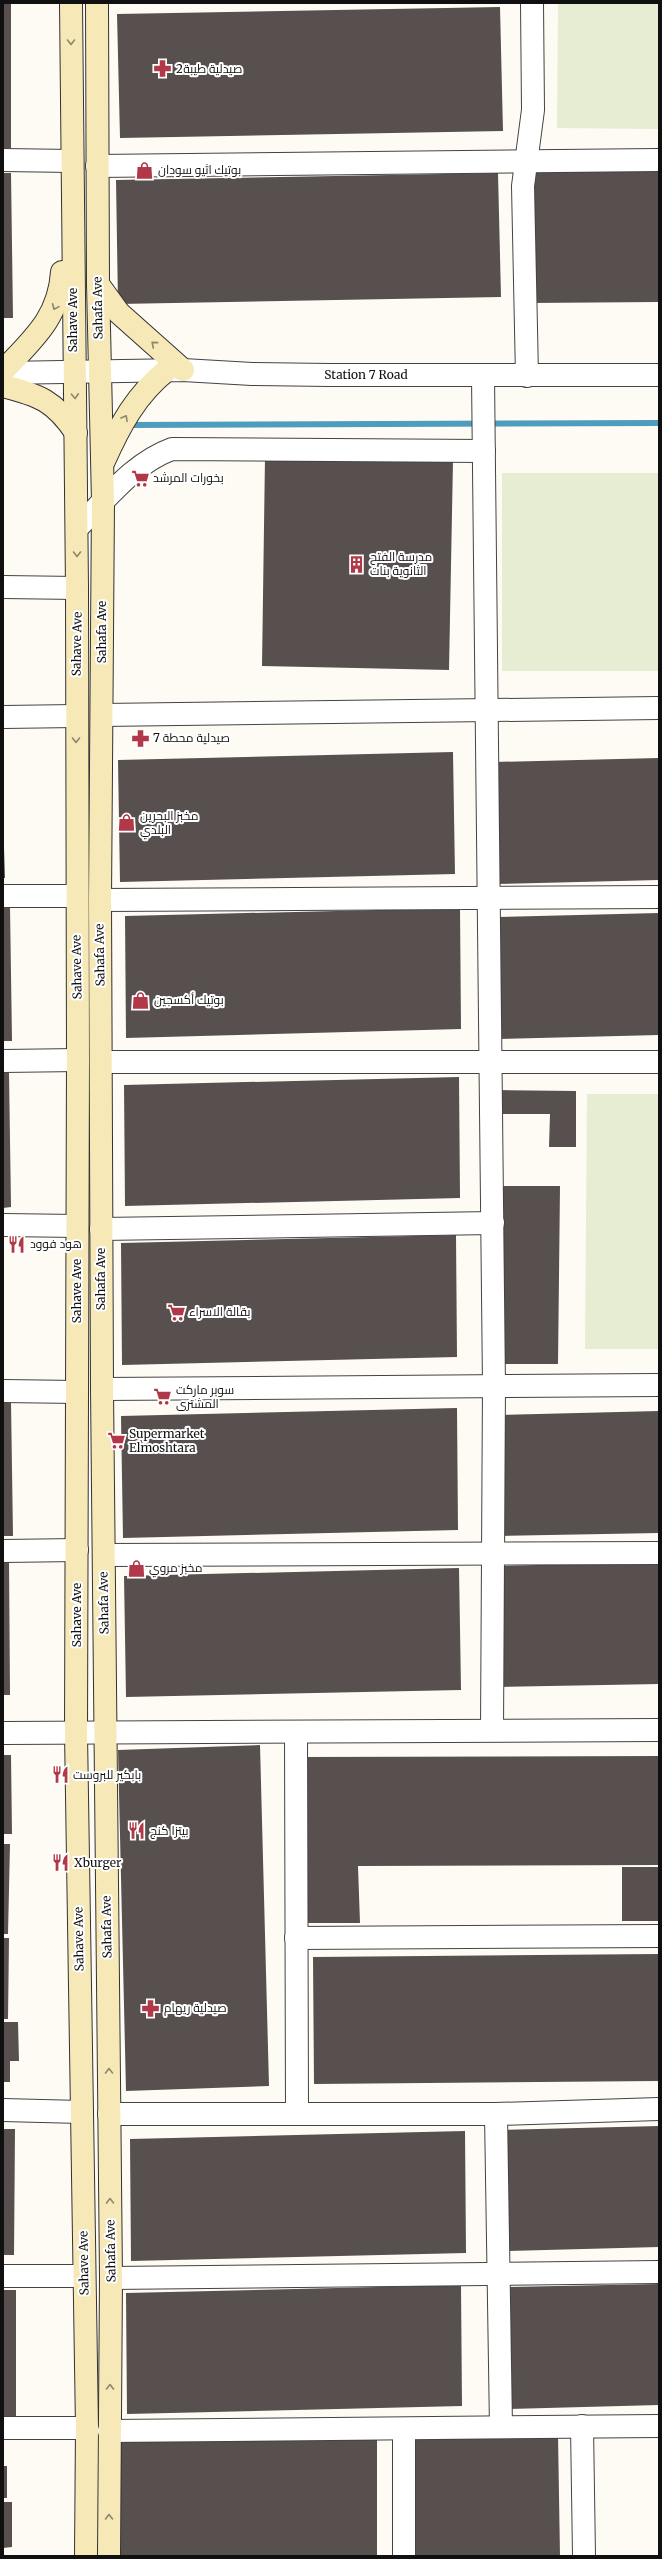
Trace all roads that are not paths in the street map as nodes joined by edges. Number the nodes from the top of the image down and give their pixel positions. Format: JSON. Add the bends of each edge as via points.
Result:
{"nodes":[{"id":1,"x":71,"y":3,"type":"edge"},
{"id":2,"x":97,"y":3,"type":"edge"},
{"id":3,"x":532,"y":3,"type":"edge"},
{"id":4,"x":3,"y":160,"type":"edge"},
{"id":5,"x":659,"y":160,"type":"edge"},
{"id":6,"x":72,"y":161,"type":"junction"},
{"id":7,"x":525,"y":161,"type":"junction"},
{"id":8,"x":97,"y":166,"type":"junction"},
{"id":9,"x":72,"y":200,"type":"junction"},
{"id":10,"x":98,"y":284,"type":"junction"},
{"id":11,"x":73,"y":370,"type":"junction"},
{"id":12,"x":99,"y":370,"type":"junction"},
{"id":13,"x":175,"y":370,"type":"junction"},
{"id":14,"x":3,"y":372,"type":"edge"},
{"id":15,"x":659,"y":375,"type":"edge"},
{"id":16,"x":483,"y":376,"type":"junction"},
{"id":17,"x":527,"y":376,"type":"junction"},
{"id":18,"x":3,"y":386,"type":"edge"},
{"id":19,"x":76,"y":433,"type":"junction"},
{"id":20,"x":484,"y":451,"type":"junction"},
{"id":21,"x":102,"y":466,"type":"junction"},
{"id":22,"x":103,"y":502,"type":"junction"},
{"id":23,"x":77,"y":528,"type":"junction"},
{"id":24,"x":3,"y":587,"type":"edge"},
{"id":25,"x":77,"y":588,"type":"junction"},
{"id":26,"x":659,"y":708,"type":"edge"},
{"id":27,"x":488,"y":709,"type":"junction"},
{"id":28,"x":102,"y":715,"type":"junction"},
{"id":29,"x":76,"y":716,"type":"junction"},
{"id":30,"x":3,"y":717,"type":"edge"},
{"id":31,"x":3,"y":896,"type":"edge"},
{"id":32,"x":76,"y":896,"type":"junction"},
{"id":33,"x":659,"y":897,"type":"edge"},
{"id":34,"x":490,"y":898,"type":"junction"},
{"id":35,"x":100,"y":900,"type":"junction"},
{"id":36,"x":78,"y":1060,"type":"junction"},
{"id":37,"x":3,"y":1061,"type":"edge"},
{"id":38,"x":491,"y":1061,"type":"junction"},
{"id":39,"x":101,"y":1062,"type":"junction"},
{"id":40,"x":659,"y":1062,"type":"edge"},
{"id":41,"x":493,"y":1223,"type":"junction"},
{"id":42,"x":3,"y":1225,"type":"edge"},
{"id":43,"x":77,"y":1226,"type":"junction"},
{"id":44,"x":101,"y":1230,"type":"junction"},
{"id":45,"x":659,"y":1385,"type":"edge"},
{"id":46,"x":494,"y":1386,"type":"junction"},
{"id":47,"x":102,"y":1389,"type":"junction"},
{"id":48,"x":3,"y":1391,"type":"edge"},
{"id":49,"x":77,"y":1392,"type":"junction"},
{"id":50,"x":3,"y":1550,"type":"edge"},
{"id":51,"x":77,"y":1550,"type":"junction"},
{"id":52,"x":494,"y":1552,"type":"junction"},
{"id":53,"x":659,"y":1553,"type":"edge"},
{"id":54,"x":104,"y":1555,"type":"junction"},
{"id":55,"x":492,"y":1730,"type":"junction"},
{"id":56,"x":659,"y":1730,"type":"edge"},
{"id":57,"x":105,"y":1731,"type":"junction"},
{"id":58,"x":296,"y":1732,"type":"junction"},
{"id":59,"x":3,"y":1733,"type":"edge"},
{"id":60,"x":76,"y":1733,"type":"junction"},
{"id":61,"x":659,"y":1936,"type":"edge"},
{"id":62,"x":296,"y":1938,"type":"junction"},
{"id":63,"x":659,"y":2109,"type":"edge"},
{"id":64,"x":3,"y":2110,"type":"edge"},
{"id":65,"x":81,"y":2112,"type":"junction"},
{"id":66,"x":297,"y":2113,"type":"junction"},
{"id":67,"x":109,"y":2114,"type":"junction"},
{"id":68,"x":496,"y":2114,"type":"junction"},
{"id":69,"x":659,"y":2272,"type":"edge"},
{"id":70,"x":498,"y":2274,"type":"junction"},
{"id":71,"x":3,"y":2276,"type":"edge"},
{"id":72,"x":84,"y":2276,"type":"junction"},
{"id":73,"x":111,"y":2278,"type":"junction"},
{"id":74,"x":582,"y":2426,"type":"junction"},
{"id":75,"x":659,"y":2426,"type":"edge"},
{"id":76,"x":501,"y":2427,"type":"junction"},
{"id":77,"x":3,"y":2428,"type":"edge"},
{"id":78,"x":87,"y":2428,"type":"junction"},
{"id":79,"x":404,"y":2430,"type":"junction"},
{"id":80,"x":109,"y":2431,"type":"junction"},
{"id":81,"x":86,"y":2556,"type":"edge"},
{"id":82,"x":109,"y":2556,"type":"edge"},
{"id":83,"x":404,"y":2556,"type":"edge"},
{"id":84,"x":584,"y":2556,"type":"edge"}],
"edges":[{"from":1,"to":6,"type":"main road","name":"Sahave Ave","one_way":true},
{"from":2,"to":8,"type":"main road","name":"Sahafa Ave"},
{"from":3,"to":7,"type":"street","via":[[533,110]]},
{"from":4,"to":6,"type":"street"},
{"from":5,"to":7,"type":"street"},
{"from":6,"to":9,"type":"main road","name":"Sahave Ave"},
{"from":7,"to":8,"type":"street"},
{"from":7,"to":17,"type":"street","via":[[523,186]]},
{"from":8,"to":10,"type":"main road","name":"Sahafa Ave"},
{"from":9,"to":11,"type":"main road","name":"Sahave Ave"},
{"from":9,"to":14,"type":"main road","one_way":true,"via":[[64,226],[58,302],[42,328]]},
{"from":10,"to":12,"type":"main road","name":"Sahafa Ave"},
{"from":13,"to":10,"type":"main road","one_way":true,"via":[[120,313]]},
{"from":11,"to":12,"type":"street","name":"Station 7 Road"},
{"from":11,"to":14,"type":"street","name":"Station 7 Road"},
{"from":11,"to":19,"type":"main road","name":"Sahave Ave","one_way":true},
{"from":12,"to":13,"type":"street","name":"Station 7 Road"},
{"from":12,"to":21,"type":"main road","name":"Sahafa Ave"},
{"from":13,"to":16,"type":"street","name":"Station 7 Road","via":[[252,374]]},
{"from":21,"to":13,"type":"main road","one_way":true,"via":[[128,411],[152,382]]},
{"from":15,"to":17,"type":"street","name":"Station 7 Road"},
{"from":16,"to":17,"type":"street","name":"Station 7 Road"},
{"from":16,"to":20,"type":"street"},
{"from":18,"to":19,"type":"main road","via":[[47,400],[65,416]]},
{"from":19,"to":23,"type":"main road","name":"Sahave Ave"},
{"from":20,"to":22,"type":"street","via":[[172,449],[132,473]]},
{"from":20,"to":27,"type":"street"},
{"from":21,"to":22,"type":"main road","name":"Sahafa Ave"},
{"from":22,"to":23,"type":"street"},
{"from":22,"to":28,"type":"main road","name":"Sahafa Ave"},
{"from":23,"to":25,"type":"main road","name":"Sahave Ave","one_way":true},
{"from":24,"to":25,"type":"street"},
{"from":25,"to":29,"type":"main road","name":"Sahave Ave"},
{"from":26,"to":27,"type":"street"},
{"from":27,"to":28,"type":"street"},
{"from":27,"to":34,"type":"street"},
{"from":28,"to":35,"type":"main road","name":"Sahafa Ave"},
{"from":29,"to":30,"type":"street"},
{"from":29,"to":32,"type":"main road","name":"Sahave Ave","one_way":true},
{"from":31,"to":32,"type":"street"},
{"from":32,"to":36,"type":"main road","name":"Sahave Ave"},
{"from":33,"to":34,"type":"street"},
{"from":34,"to":35,"type":"street"},
{"from":34,"to":38,"type":"street"},
{"from":35,"to":39,"type":"main road","name":"Sahafa Ave"},
{"from":36,"to":37,"type":"street"},
{"from":36,"to":43,"type":"main road","name":"Sahave Ave"},
{"from":38,"to":39,"type":"street"},
{"from":38,"to":40,"type":"street"},
{"from":38,"to":41,"type":"street"},
{"from":39,"to":44,"type":"main road","name":"Sahafa Ave"},
{"from":41,"to":44,"type":"street"},
{"from":41,"to":46,"type":"street"},
{"from":42,"to":43,"type":"street"},
{"from":43,"to":49,"type":"main road","name":"Sahave Ave"},
{"from":44,"to":47,"type":"main road","name":"Sahafa Ave"},
{"from":45,"to":46,"type":"street"},
{"from":46,"to":47,"type":"street"},
{"from":46,"to":52,"type":"street"},
{"from":47,"to":54,"type":"main road","name":"Sahafa Ave"},
{"from":48,"to":49,"type":"street"},
{"from":49,"to":51,"type":"main road","name":"Sahave Ave"},
{"from":50,"to":51,"type":"street"},
{"from":51,"to":60,"type":"main road","name":"Sahave Ave"},
{"from":52,"to":53,"type":"street"},
{"from":52,"to":54,"type":"street"},
{"from":52,"to":55,"type":"street"},
{"from":54,"to":57,"type":"main road","name":"Sahafa Ave"},
{"from":55,"to":56,"type":"street"},
{"from":55,"to":58,"type":"street"},
{"from":57,"to":58,"type":"street"},
{"from":57,"to":60,"type":"street"},
{"from":67,"to":57,"type":"main road","name":"Sahafa Ave","one_way":true},
{"from":58,"to":62,"type":"street"},
{"from":59,"to":60,"type":"street"},
{"from":60,"to":65,"type":"main road","name":"Sahave Ave"},
{"from":61,"to":62,"type":"street"},
{"from":62,"to":66,"type":"street"},
{"from":63,"to":68,"type":"street"},
{"from":64,"to":65,"type":"street"},
{"from":65,"to":72,"type":"main road","name":"Sahave Ave"},
{"from":66,"to":67,"type":"street"},
{"from":66,"to":68,"type":"street"},
{"from":73,"to":67,"type":"main road","name":"Sahafa Ave","one_way":true},
{"from":68,"to":70,"type":"street"},
{"from":69,"to":70,"type":"street"},
{"from":70,"to":73,"type":"street"},
{"from":70,"to":76,"type":"street"},
{"from":71,"to":72,"type":"street"},
{"from":72,"to":78,"type":"main road","name":"Sahave Ave"},
{"from":80,"to":73,"type":"main road","name":"Sahafa Ave","one_way":true},
{"from":74,"to":75,"type":"street"},
{"from":74,"to":76,"type":"street"},
{"from":74,"to":84,"type":"street"},
{"from":76,"to":79,"type":"street"},
{"from":77,"to":78,"type":"street"},
{"from":78,"to":81,"type":"main road","name":"Sahave Ave"},
{"from":79,"to":80,"type":"street"},
{"from":79,"to":83,"type":"street"},
{"from":82,"to":80,"type":"main road","name":"Sahafa Ave","one_way":true}]}
